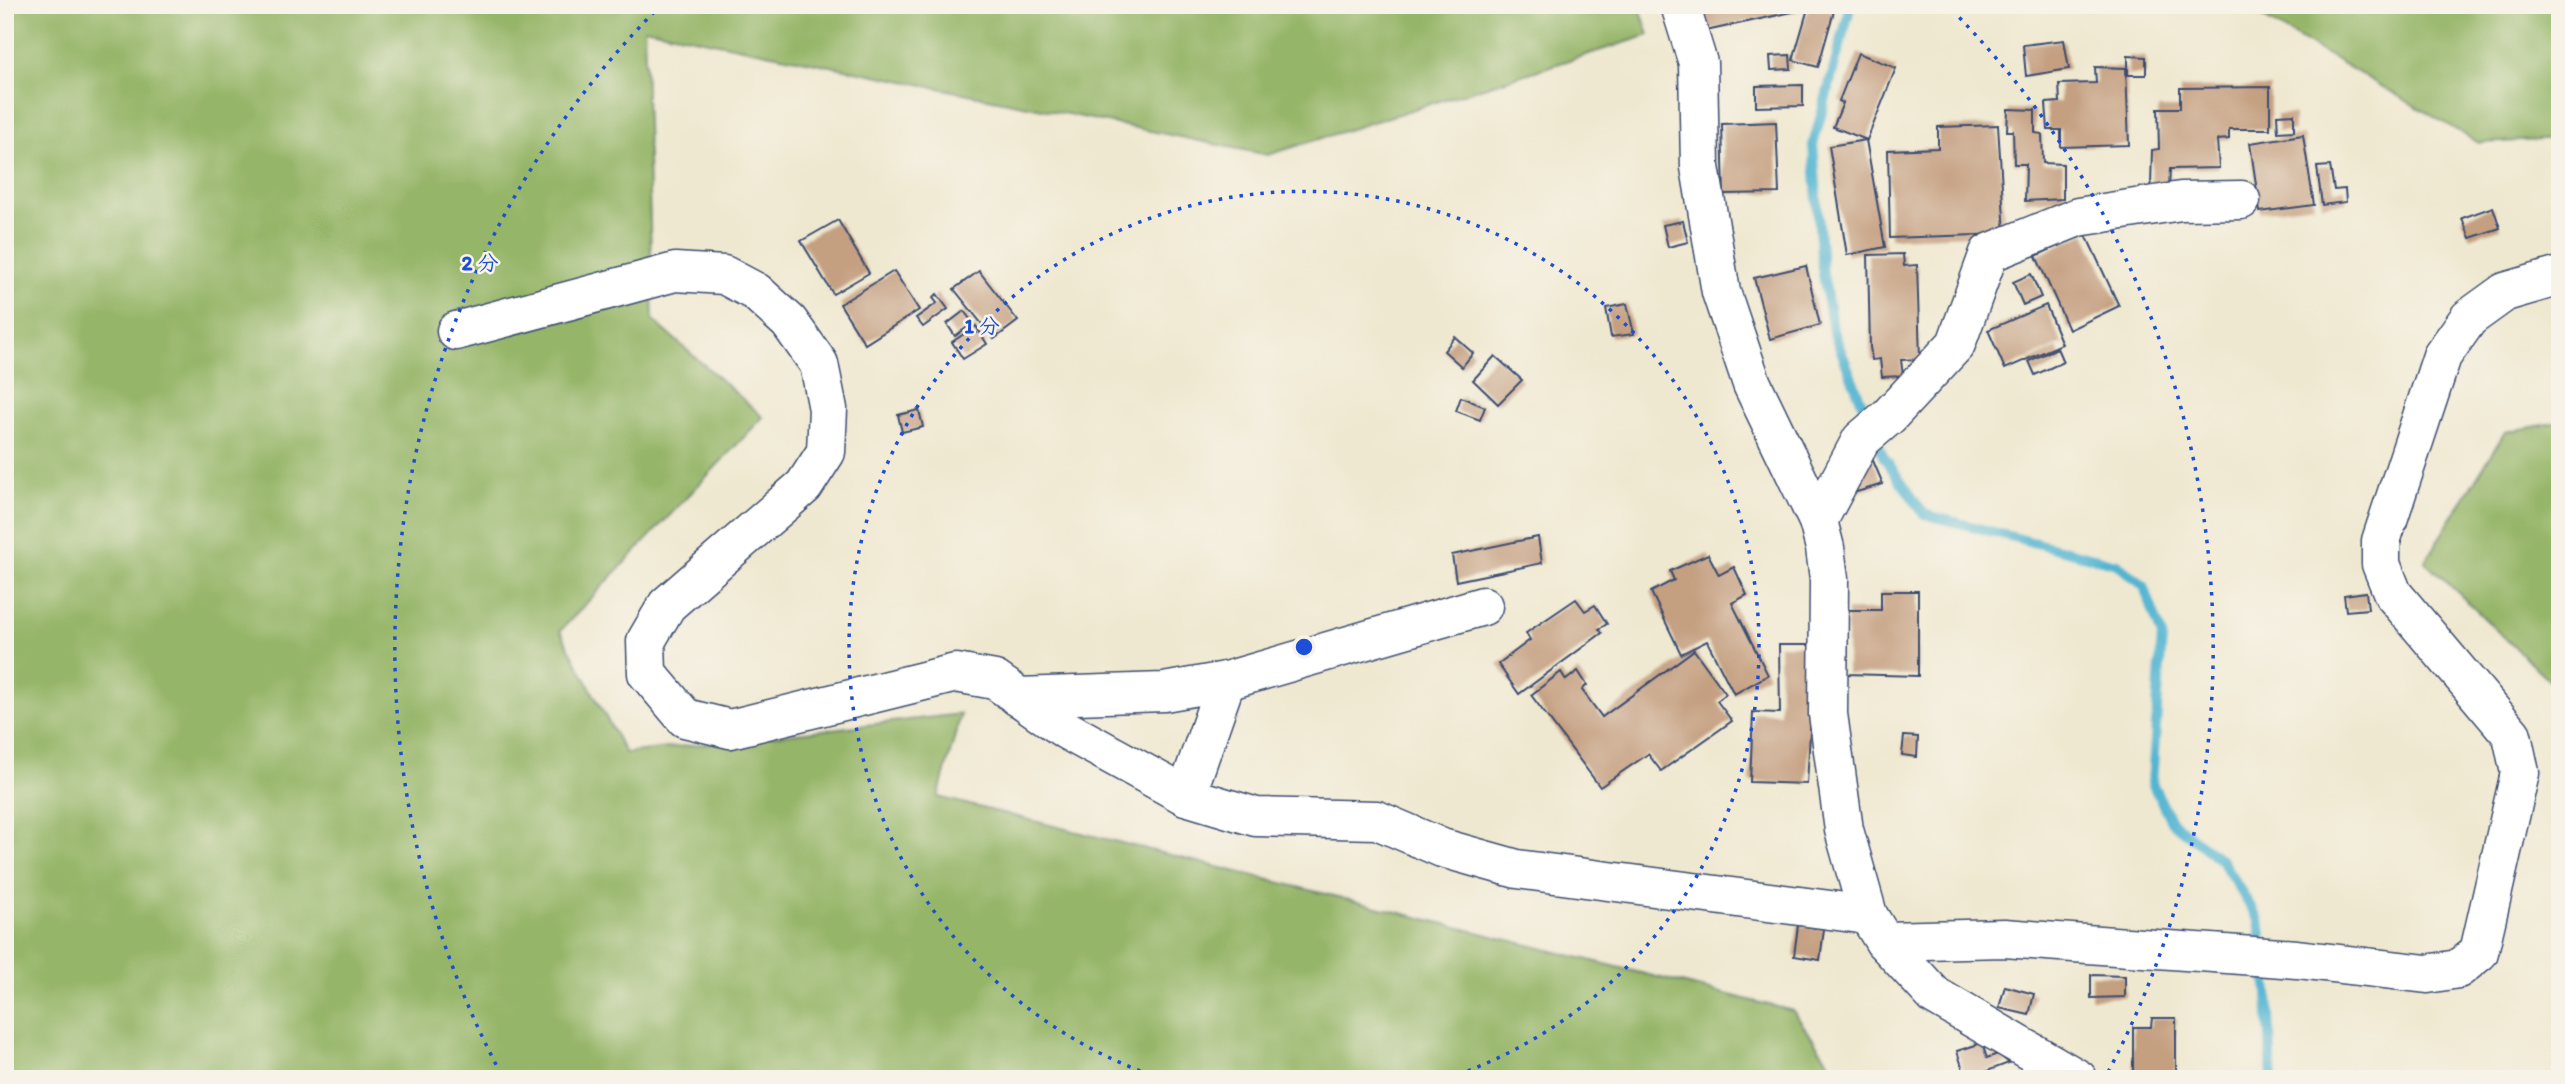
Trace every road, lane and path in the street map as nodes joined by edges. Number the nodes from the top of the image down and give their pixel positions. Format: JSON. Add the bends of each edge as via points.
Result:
{"nodes":[{"id":1,"x":1680,"y":5,"type":"edge"},
{"id":2,"x":2241,"y":200,"type":"dead end"},
{"id":3,"x":2560,"y":276,"type":"edge"},
{"id":4,"x":456,"y":331,"type":"dead end"},
{"id":5,"x":1818,"y":521,"type":"junction"},
{"id":6,"x":1483,"y":606,"type":"dead end"},
{"id":7,"x":1226,"y":681,"type":"junction"},
{"id":8,"x":1018,"y":696,"type":"junction"},
{"id":9,"x":1186,"y":796,"type":"junction"},
{"id":10,"x":1876,"y":928,"type":"junction"},
{"id":11,"x":2078,"y":1079,"type":"edge"}],
"edges":[{"from":1,"to":5,"type":"street","via":[[1699,63],[1700,167],[1721,292],[1752,384]]},
{"from":2,"to":5,"type":"street","via":[[2180,201],[2078,217],[1989,253],[1956,344],[1875,428]]},
{"from":3,"to":10,"type":"street","via":[[2505,292],[2469,318],[2442,356],[2381,541],[2381,564],[2393,594],[2512,734],[2520,774],[2479,952],[2458,969],[2427,974],[2297,959]]},
{"from":4,"to":8,"type":"street","via":[[675,272],[724,275],[756,292],[789,322],[819,365],[828,409],[826,452],[804,486],[667,605],[646,641],[647,673],[685,718],[730,729],[956,673],[995,680]]},
{"from":5,"to":10,"type":"street","via":[[1829,579],[1828,714],[1844,830]]},
{"from":6,"to":7,"type":"street"},
{"from":7,"to":8,"type":"street","via":[[1164,692]]},
{"from":7,"to":9,"type":"street"},
{"from":8,"to":9,"type":"street","via":[[1066,730]]},
{"from":9,"to":10,"type":"street","via":[[1256,817],[1377,820],[1442,848],[1517,869]]},
{"from":10,"to":11,"type":"street","via":[[1935,996]]}]}
